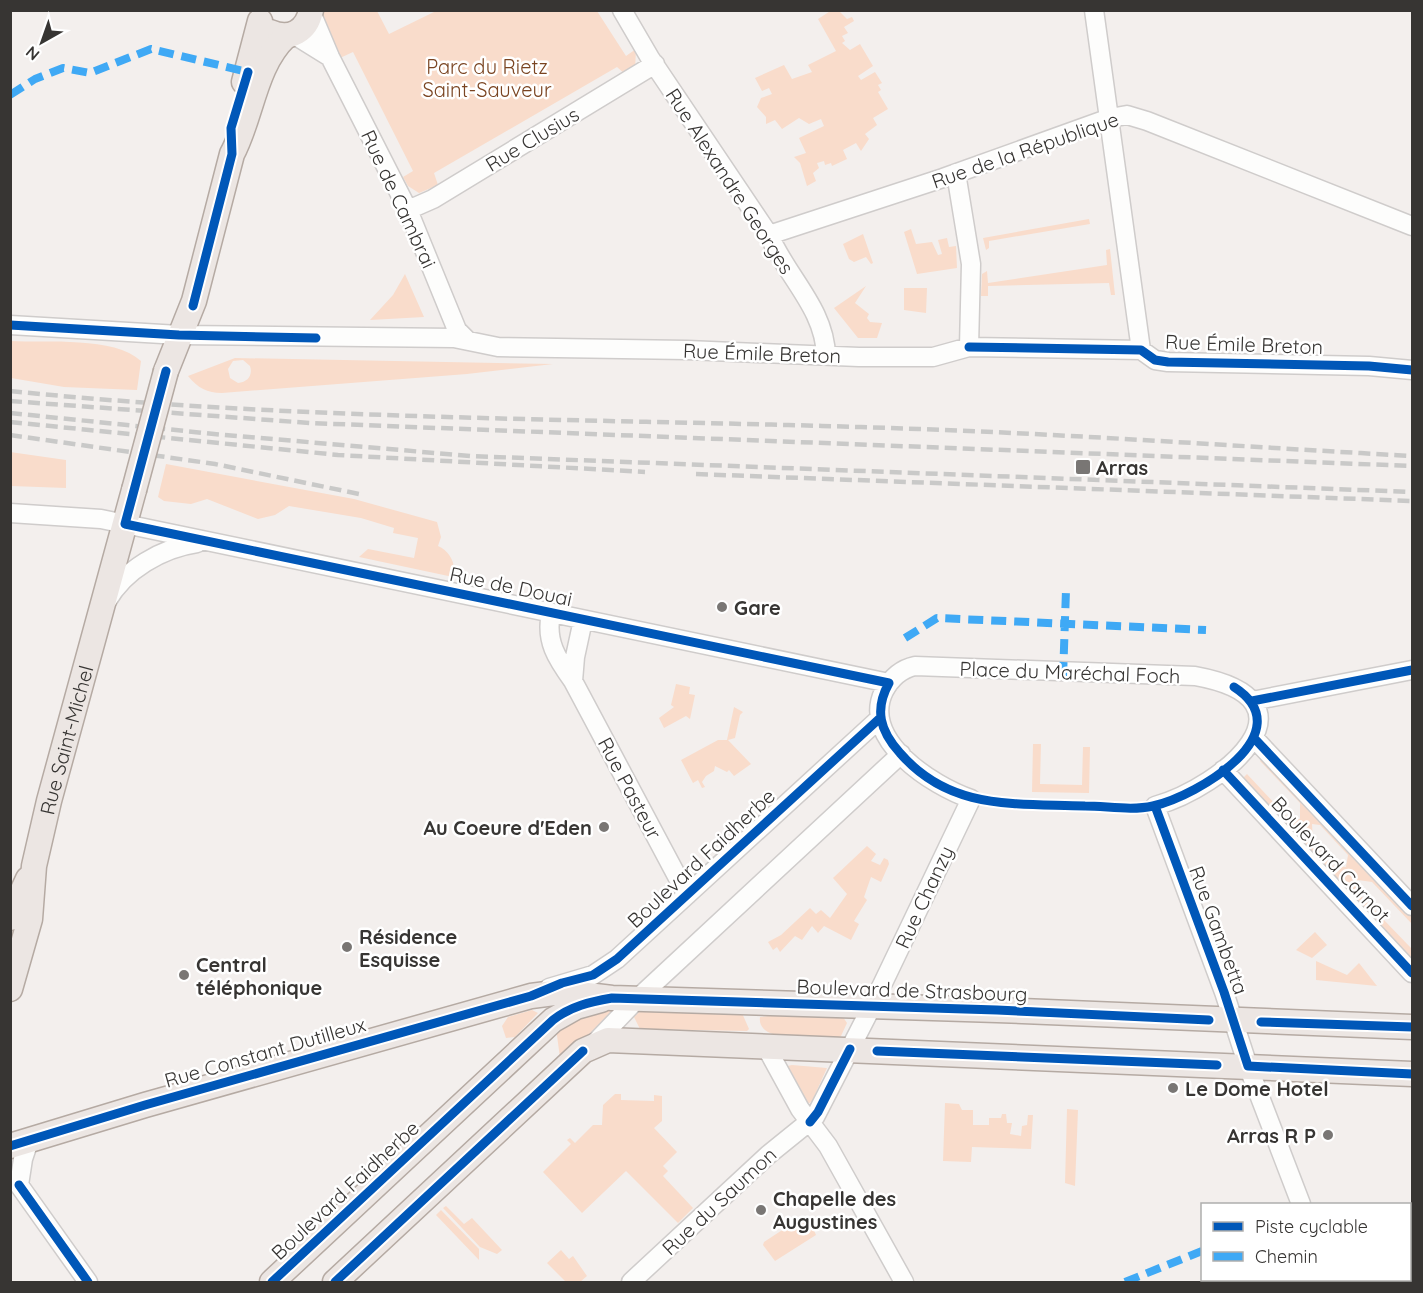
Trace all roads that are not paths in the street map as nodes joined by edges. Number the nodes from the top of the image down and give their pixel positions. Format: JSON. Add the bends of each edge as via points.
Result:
{"nodes":[{"id":1,"x":622,"y":10,"type":"edge"},
{"id":2,"x":1094,"y":10,"type":"edge"},
{"id":3,"x":311,"y":11,"type":"edge"},
{"id":4,"x":259,"y":16,"type":"edge"},
{"id":5,"x":290,"y":35,"type":"junction"},
{"id":6,"x":330,"y":57,"type":"junction"},
{"id":7,"x":655,"y":64,"type":"junction"},
{"id":8,"x":1110,"y":118,"type":"junction"},
{"id":9,"x":232,"y":154,"type":"junction"},
{"id":10,"x":964,"y":170,"type":"junction"},
{"id":11,"x":408,"y":210,"type":"junction"},
{"id":12,"x":1413,"y":226,"type":"edge"},
{"id":13,"x":770,"y":235,"type":"junction"},
{"id":14,"x":10,"y":325,"type":"edge"},
{"id":15,"x":178,"y":335,"type":"junction"},
{"id":16,"x":467,"y":340,"type":"junction"},
{"id":17,"x":969,"y":347,"type":"junction"},
{"id":18,"x":1141,"y":350,"type":"junction"},
{"id":19,"x":826,"y":356,"type":"junction"},
{"id":20,"x":1413,"y":370,"type":"edge"},
{"id":21,"x":10,"y":513,"type":"edge"},
{"id":22,"x":125,"y":524,"type":"junction"},
{"id":23,"x":205,"y":542,"type":"junction"},
{"id":24,"x":101,"y":612,"type":"junction"},
{"id":25,"x":552,"y":613,"type":"junction"},
{"id":26,"x":583,"y":620,"type":"junction"},
{"id":27,"x":1413,"y":670,"type":"edge"},
{"id":28,"x":573,"y":681,"type":"junction"},
{"id":29,"x":889,"y":683,"type":"junction"},
{"id":30,"x":1252,"y":700,"type":"junction"},
{"id":31,"x":879,"y":719,"type":"junction"},
{"id":32,"x":1254,"y":738,"type":"junction"},
{"id":33,"x":901,"y":754,"type":"junction"},
{"id":34,"x":1223,"y":770,"type":"junction"},
{"id":35,"x":34,"y":866,"type":"junction"},
{"id":36,"x":687,"y":895,"type":"junction"},
{"id":37,"x":1413,"y":906,"type":"edge"},
{"id":38,"x":10,"y":918,"type":"edge"},
{"id":39,"x":10,"y":929,"type":"edge"},
{"id":40,"x":20,"y":955,"type":"junction"},
{"id":41,"x":1413,"y":973,"type":"edge"},
{"id":42,"x":10,"y":989,"type":"edge"},
{"id":43,"x":531,"y":996,"type":"junction"},
{"id":44,"x":612,"y":998,"type":"junction"},
{"id":45,"x":637,"y":999,"type":"junction"},
{"id":46,"x":872,"y":1006,"type":"junction"},
{"id":47,"x":1232,"y":1021,"type":"junction"},
{"id":48,"x":1412,"y":1024,"type":"edge"},
{"id":49,"x":765,"y":1045,"type":"junction"},
{"id":50,"x":588,"y":1048,"type":"junction"},
{"id":51,"x":850,"y":1049,"type":"junction"},
{"id":52,"x":1248,"y":1066,"type":"junction"},
{"id":53,"x":1413,"y":1074,"type":"edge"},
{"id":54,"x":810,"y":1122,"type":"junction"},
{"id":55,"x":17,"y":1139,"type":"edge"},
{"id":56,"x":1301,"y":1203,"type":"edge"},
{"id":57,"x":88,"y":1282,"type":"edge"},
{"id":58,"x":272,"y":1282,"type":"edge"},
{"id":59,"x":335,"y":1282,"type":"edge"},
{"id":60,"x":631,"y":1282,"type":"edge"},
{"id":61,"x":904,"y":1282,"type":"edge"}],
"edges":[{"from":1,"to":7,"type":"street","name":"Rue Alexandre Georges"},
{"from":2,"to":8,"type":"street"},
{"from":3,"to":5,"type":"main road","via":[[308,22]]},
{"from":3,"to":6,"type":"street","name":"Rue de Cambrai"},
{"from":4,"to":5,"type":"main road","via":[[271,32]]},
{"from":4,"to":9,"type":"main road","via":[[231,128]]},
{"from":5,"to":6,"type":"street"},
{"from":5,"to":9,"type":"main road","via":[[267,61],[243,135]]},
{"from":6,"to":11,"type":"street","name":"Rue de Cambrai"},
{"from":7,"to":11,"type":"street","name":"Rue Clusius","via":[[433,199]]},
{"from":7,"to":13,"type":"street","name":"Rue Alexandre Georges"},
{"from":8,"to":10,"type":"street","name":"Rue de la République"},
{"from":8,"to":12,"type":"street","name":"Rue de la République","via":[[1127,116],[1147,121]]},
{"from":8,"to":18,"type":"street"},
{"from":9,"to":15,"type":"main road","name":"Rue Saint-Michel","via":[[194,300]]},
{"from":10,"to":13,"type":"street","name":"Rue de la République"},
{"from":10,"to":17,"type":"street","via":[[971,254]]},
{"from":11,"to":16,"type":"street","name":"Rue de Cambrai","via":[[457,330]]},
{"from":13,"to":19,"type":"street","name":"Rue Alexandre Georges","via":[[818,316],[826,339]]},
{"from":14,"to":15,"type":"street","name":"Rue Émile Breton"},
{"from":15,"to":16,"type":"street","name":"Rue Émile Breton"},
{"from":15,"to":22,"type":"main road","name":"Rue Saint-Michel","bridge":true},
{"from":16,"to":19,"type":"street","name":"Rue Émile Breton","via":[[498,347]]},
{"from":17,"to":18,"type":"street","name":"Rue Émile Breton"},
{"from":17,"to":19,"type":"street","name":"Rue Émile Breton","via":[[933,357]]},
{"from":18,"to":20,"type":"street","name":"Rue Émile Breton","via":[[1155,360],[1168,362]]},
{"from":21,"to":22,"type":"street","name":"Rue de Douai","via":[[74,516]]},
{"from":22,"to":23,"type":"street","name":"Rue de Douai"},
{"from":22,"to":24,"type":"main road","name":"Rue Saint-Michel"},
{"from":23,"to":24,"type":"street","name":"Rue Saint-Michel","via":[[168,550],[144,563],[118,585]]},
{"from":23,"to":25,"type":"street","name":"Rue de Douai"},
{"from":24,"to":35,"type":"main road","name":"Rue Saint-Michel"},
{"from":25,"to":26,"type":"street","name":"Rue de Douai"},
{"from":25,"to":28,"type":"street","name":"Rue Pasteur","via":[[550,641]]},
{"from":26,"to":28,"type":"street"},
{"from":26,"to":29,"type":"street","name":"Rue de Douai"},
{"from":27,"to":30,"type":"street"},
{"from":28,"to":36,"type":"street","name":"Rue Pasteur"},
{"from":29,"to":30,"type":"street","name":"Place du Maréchal Foch","via":[[900,671],[915,666],[1195,676],[1234,687]]},
{"from":29,"to":31,"type":"street","via":[[882,695]]},
{"from":30,"to":32,"type":"street","via":[[1259,720]]},
{"from":31,"to":33,"type":"street"},
{"from":31,"to":36,"type":"street","name":"Boulevard Faidherbe"},
{"from":32,"to":34,"type":"street"},
{"from":32,"to":37,"type":"street","name":"Boulevard Carnot"},
{"from":33,"to":45,"type":"street"},
{"from":33,"to":46,"type":"street","name":"Rue Chanzy","via":[[934,782],[970,799]]},
{"from":34,"to":41,"type":"street","name":"Boulevard Carnot"},
{"from":34,"to":47,"type":"street","name":"Rue Gambetta","via":[[1192,792],[1155,806]]},
{"from":35,"to":38,"type":"main road","name":"Rue Saint-Michel"},
{"from":35,"to":40,"type":"main road","name":"Rue Saint-Michel","via":[[30,919]]},
{"from":36,"to":43,"type":"street","name":"Boulevard Faidherbe","via":[[600,972]]},
{"from":39,"to":40,"type":"street","via":[[17,937]]},
{"from":40,"to":42,"type":"main road","name":"Rue Saint-Michel"},
{"from":43,"to":44,"type":"main road","name":"Rue Constant Dutilleux","via":[[562,992]]},
{"from":43,"to":55,"type":"main road","name":"Rue Constant Dutilleux"},
{"from":44,"to":45,"type":"main road","name":"Boulevard de Strasbourg"},
{"from":44,"to":58,"type":"main road","name":"Boulevard Faidherbe","via":[[576,1006],[553,1020]]},
{"from":45,"to":46,"type":"main road","name":"Boulevard de Strasbourg"},
{"from":45,"to":50,"type":"street"},
{"from":46,"to":47,"type":"main road","name":"Boulevard de Strasbourg"},
{"from":46,"to":51,"type":"street","name":"Rue Chanzy"},
{"from":47,"to":48,"type":"main road","name":"Boulevard de Strasbourg"},
{"from":47,"to":52,"type":"street","name":"Rue Gambetta"},
{"from":49,"to":50,"type":"main road","via":[[616,1039]]},
{"from":49,"to":51,"type":"main road"},
{"from":49,"to":54,"type":"street"},
{"from":50,"to":59,"type":"main road"},
{"from":51,"to":52,"type":"main road"},
{"from":51,"to":54,"type":"street","name":"Rue Chanzy"},
{"from":52,"to":53,"type":"main road"},
{"from":52,"to":56,"type":"street","name":"Rue Gambetta"},
{"from":54,"to":60,"type":"street","name":"Rue du Saumon","via":[[768,1155]]},
{"from":54,"to":61,"type":"street","via":[[828,1146]]},
{"from":55,"to":57,"type":"street","via":[[23,1159],[20,1185]]}]}
